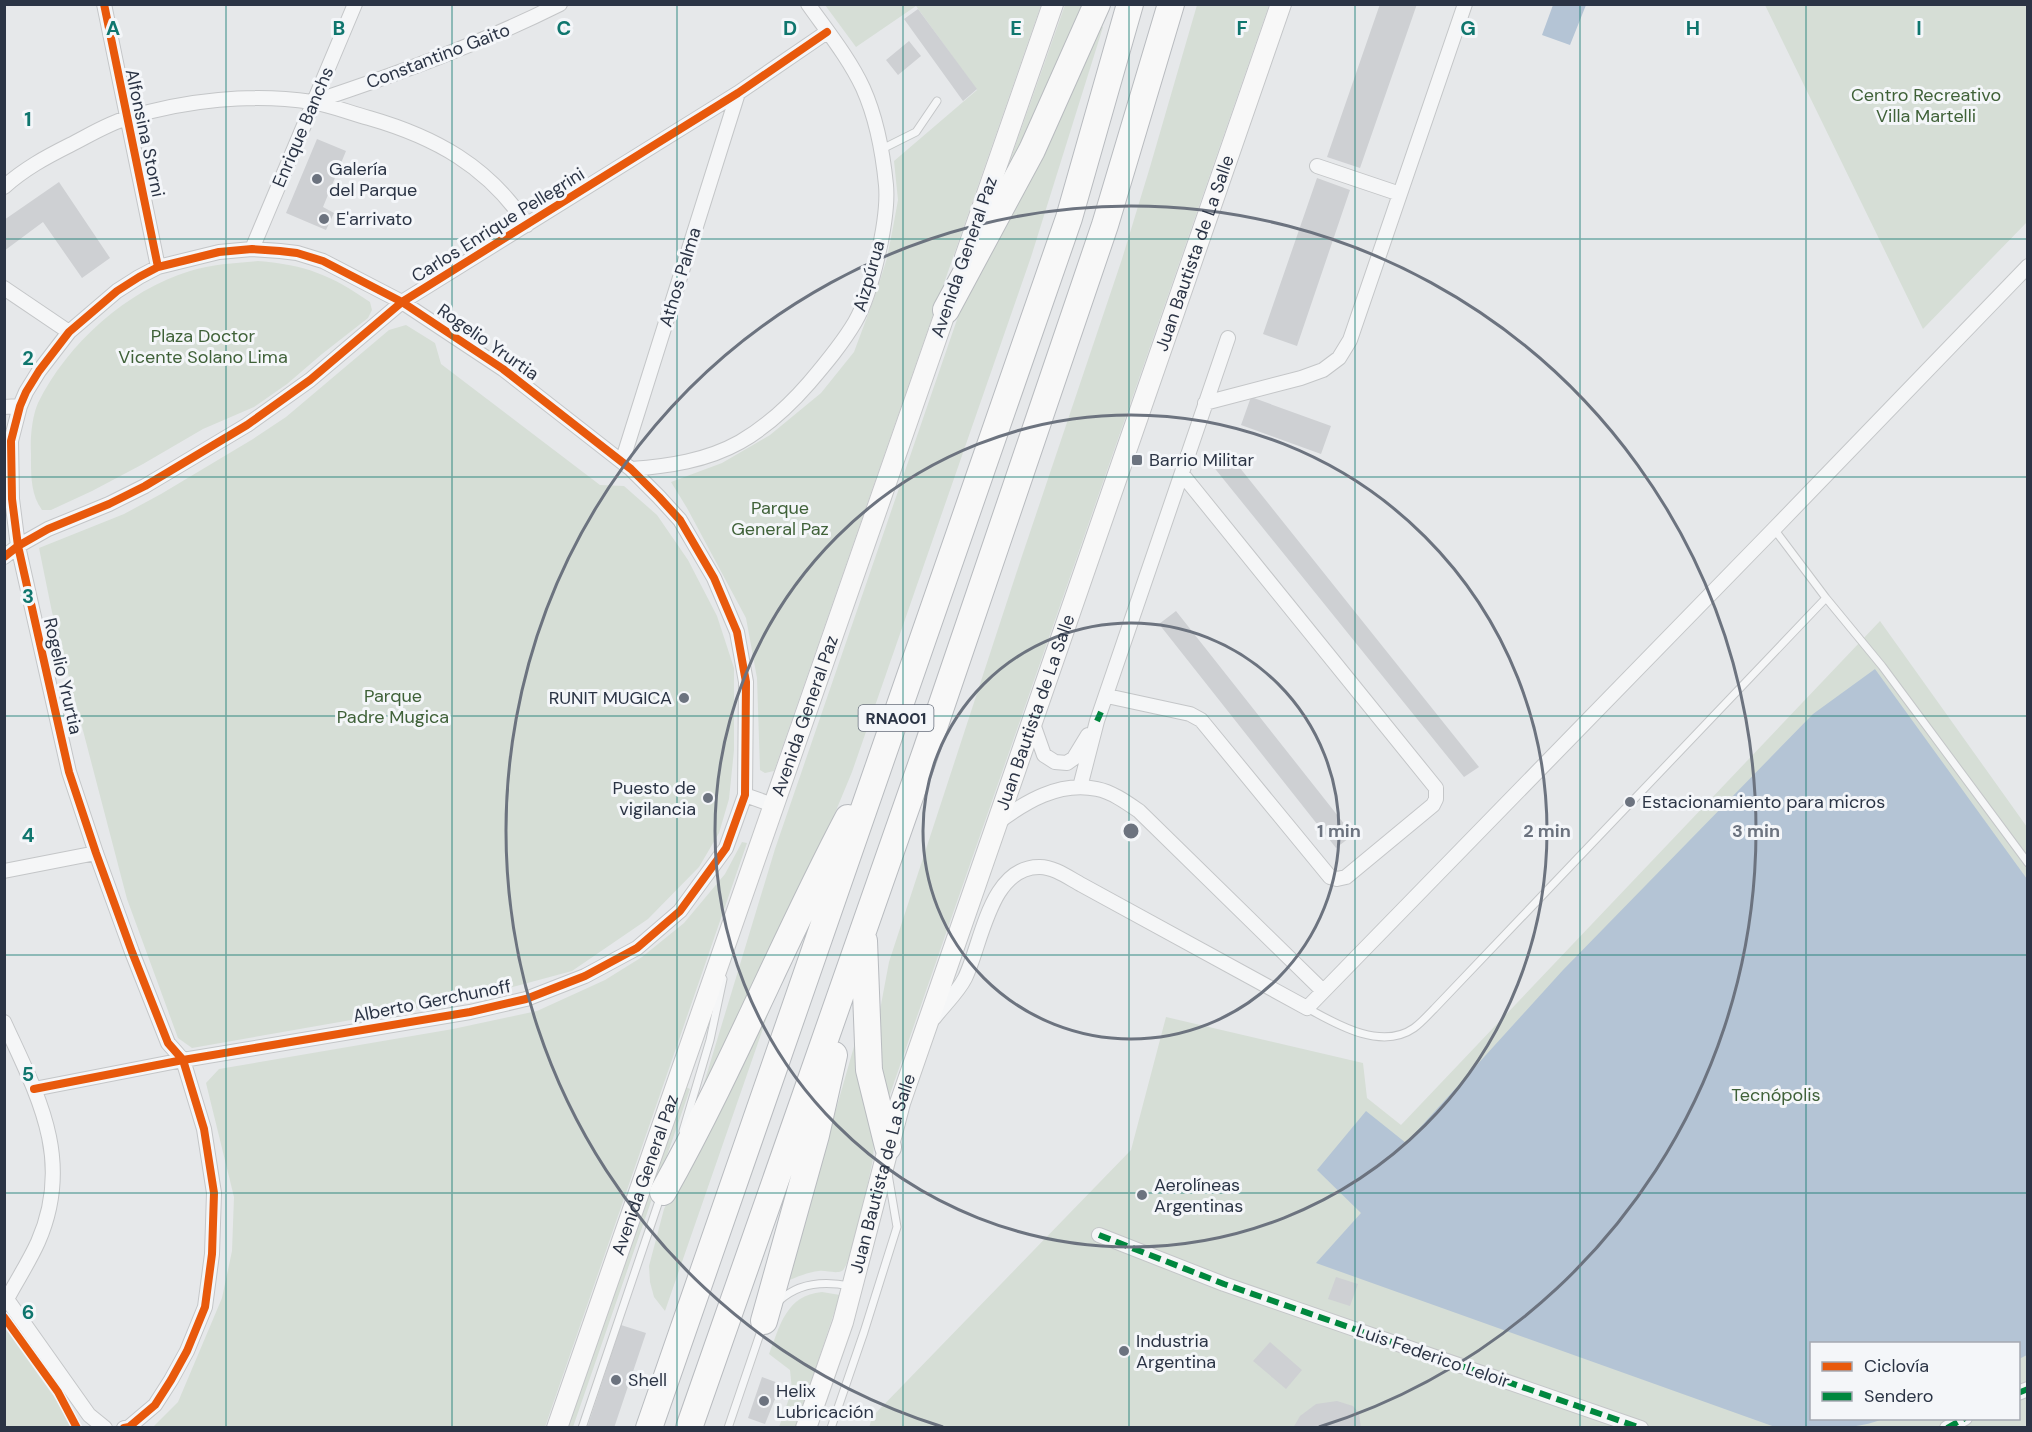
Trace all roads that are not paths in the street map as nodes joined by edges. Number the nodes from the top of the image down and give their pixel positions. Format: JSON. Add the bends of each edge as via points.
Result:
{"nodes":[{"id":1,"x":104,"y":4,"type":"edge"},
{"id":2,"x":355,"y":4,"type":"edge"},
{"id":3,"x":560,"y":4,"type":"edge"},
{"id":4,"x":808,"y":4,"type":"edge"},
{"id":5,"x":1053,"y":4,"type":"edge"},
{"id":6,"x":1097,"y":4,"type":"edge"},
{"id":7,"x":1130,"y":4,"type":"edge"},
{"id":8,"x":1171,"y":4,"type":"edge"},
{"id":9,"x":1281,"y":4,"type":"edge"},
{"id":10,"x":1465,"y":4,"type":"edge"},
{"id":11,"x":827,"y":32,"type":"junction"},
{"id":12,"x":738,"y":93,"type":"junction"},
{"id":13,"x":937,"y":101,"type":"dead end"},
{"id":14,"x":313,"y":102,"type":"junction"},
{"id":15,"x":126,"y":118,"type":"junction"},
{"id":16,"x":880,"y":150,"type":"junction"},
{"id":17,"x":1317,"y":166,"type":"dead end"},
{"id":18,"x":4,"y":187,"type":"edge"},
{"id":19,"x":1400,"y":194,"type":"junction"},
{"id":20,"x":527,"y":225,"type":"junction"},
{"id":21,"x":252,"y":249,"type":"junction"},
{"id":22,"x":2028,"y":266,"type":"edge"},
{"id":23,"x":158,"y":267,"type":"junction"},
{"id":24,"x":4,"y":288,"type":"edge"},
{"id":25,"x":402,"y":302,"type":"junction"},
{"id":26,"x":946,"y":310,"type":"junction"},
{"id":27,"x":69,"y":332,"type":"junction"},
{"id":28,"x":1228,"y":338,"type":"dead end"},
{"id":29,"x":1205,"y":403,"type":"junction"},
{"id":30,"x":20,"y":406,"type":"junction"},
{"id":31,"x":4,"y":407,"type":"edge"},
{"id":32,"x":626,"y":466,"type":"junction"},
{"id":33,"x":1182,"y":474,"type":"junction"},
{"id":34,"x":1774,"y":530,"type":"junction"},
{"id":35,"x":18,"y":546,"type":"junction"},
{"id":36,"x":4,"y":557,"type":"edge"},
{"id":37,"x":1826,"y":598,"type":"junction"},
{"id":38,"x":1107,"y":696,"type":"junction"},
{"id":39,"x":1097,"y":721,"type":"junction"},
{"id":40,"x":1032,"y":722,"type":"junction"},
{"id":41,"x":887,"y":744,"type":"junction"},
{"id":42,"x":1080,"y":787,"type":"junction"},
{"id":43,"x":745,"y":795,"type":"junction"},
{"id":44,"x":773,"y":805,"type":"junction"},
{"id":45,"x":997,"y":823,"type":"junction"},
{"id":46,"x":96,"y":853,"type":"junction"},
{"id":47,"x":2028,"y":863,"type":"edge"},
{"id":48,"x":4,"y":871,"type":"edge"},
{"id":49,"x":738,"y":906,"type":"junction"},
{"id":50,"x":864,"y":926,"type":"junction"},
{"id":51,"x":1322,"y":990,"type":"junction"},
{"id":52,"x":1307,"y":1008,"type":"junction"},
{"id":53,"x":4,"y":1022,"type":"edge"},
{"id":54,"x":925,"y":1029,"type":"junction"},
{"id":55,"x":183,"y":1060,"type":"junction"},
{"id":56,"x":34,"y":1089,"type":"junction"},
{"id":57,"x":679,"y":1144,"type":"dead end"},
{"id":58,"x":675,"y":1153,"type":"dead end"},
{"id":59,"x":887,"y":1153,"type":"junction"},
{"id":60,"x":663,"y":1192,"type":"junction"},
{"id":61,"x":1099,"y":1235,"type":"dead end"},
{"id":62,"x":852,"y":1287,"type":"junction"},
{"id":63,"x":6,"y":1297,"type":"edge"},
{"id":64,"x":764,"y":1321,"type":"junction"},
{"id":65,"x":1963,"y":1420,"type":"edge"},
{"id":66,"x":126,"y":1427,"type":"edge"},
{"id":67,"x":105,"y":1428,"type":"edge"},
{"id":68,"x":557,"y":1428,"type":"edge"},
{"id":69,"x":582,"y":1428,"type":"edge"},
{"id":70,"x":649,"y":1428,"type":"edge"},
{"id":71,"x":689,"y":1428,"type":"edge"},
{"id":72,"x":728,"y":1428,"type":"edge"},
{"id":73,"x":806,"y":1428,"type":"edge"},
{"id":74,"x":831,"y":1428,"type":"edge"},
{"id":75,"x":1641,"y":1428,"type":"edge"},
{"id":76,"x":1947,"y":1428,"type":"edge"}],
"edges":[{"from":1,"to":15,"type":"street","name":"Alfonsina Storni"},
{"from":2,"to":14,"type":"street","name":"Enrique Banchs"},
{"from":3,"to":14,"type":"street","name":"Constantino Gaito","via":[[418,67]]},
{"from":4,"to":11,"type":"street","name":"Aizpúrua"},
{"from":5,"to":26,"type":"street","name":"Avenida General Paz"},
{"from":6,"to":26,"type":"highway","via":[[1032,150]]},
{"from":7,"to":41,"type":"highway","number":"RNA001","via":[[1069,218]]},
{"from":8,"to":50,"type":"highway","number":"RNA001","via":[[1105,225]]},
{"from":9,"to":40,"type":"street","name":"Juan Bautista de La Salle"},
{"from":10,"to":19,"type":"street"},
{"from":11,"to":12,"type":"street","name":"Carlos Enrique Pellegrini"},
{"from":11,"to":16,"type":"street","name":"Aizpúrua","via":[[863,88]]},
{"from":12,"to":20,"type":"street","name":"Carlos Enrique Pellegrini"},
{"from":12,"to":32,"type":"street","name":"Athos Palma"},
{"from":13,"to":16,"type":"lane","via":[[916,132]]},
{"from":14,"to":15,"type":"street","via":[[255,98],[198,103]]},
{"from":14,"to":20,"type":"street","via":[[428,139],[468,162],[515,206]]},
{"from":14,"to":21,"type":"street","name":"Enrique Banchs"},
{"from":15,"to":18,"type":"street","via":[[38,162]]},
{"from":15,"to":23,"type":"street","name":"Alfonsina Storni"},
{"from":16,"to":32,"type":"street","name":"Aizpúrua","via":[[886,187],[877,261],[856,320],[837,352],[794,400],[740,442],[678,465]]},
{"from":17,"to":19,"type":"street"},
{"from":19,"to":29,"type":"street","via":[[1350,340],[1339,358],[1323,370],[1301,378]]},
{"from":20,"to":25,"type":"street","name":"Carlos Enrique Pellegrini"},
{"from":21,"to":23,"type":"street","name":"Rogelio Yrurtia","via":[[201,255]]},
{"from":21,"to":25,"type":"street","name":"Rogelio Yrurtia","via":[[297,253],[323,261]]},
{"from":22,"to":34,"type":"street"},
{"from":23,"to":27,"type":"street","name":"Rogelio Yrurtia","via":[[117,291]]},
{"from":24,"to":27,"type":"street"},
{"from":25,"to":32,"type":"street","name":"Rogelio Yrurtia","via":[[503,369]]},
{"from":25,"to":35,"type":"street","name":"Carlos Enrique Pellegrini","via":[[310,380],[247,425],[145,486]]},
{"from":26,"to":44,"type":"street","name":"Avenida General Paz"},
{"from":27,"to":30,"type":"street","name":"Rogelio Yrurtia","via":[[39,371]]},
{"from":28,"to":29,"type":"street"},
{"from":29,"to":33,"type":"street"},
{"from":30,"to":31,"type":"street"},
{"from":30,"to":35,"type":"street","name":"Rogelio Yrurtia","via":[[11,441]]},
{"from":32,"to":43,"type":"street","name":"Alberto Gerchunoff","via":[[680,520],[714,578],[737,632],[746,682]]},
{"from":33,"to":38,"type":"street"},
{"from":33,"to":38,"type":"street","via":[[1436,788],[1436,799],[1346,877],[1330,877],[1201,720],[1190,714]]},
{"from":34,"to":37,"type":"lane"},
{"from":34,"to":51,"type":"street"},
{"from":35,"to":36,"type":"street","name":"Carlos Enrique Pellegrini"},
{"from":35,"to":46,"type":"street","name":"Rogelio Yrurtia","via":[[69,772]]},
{"from":37,"to":47,"type":"lane","via":[[1882,666]]},
{"from":37,"to":52,"type":"lane","via":[[1412,1029],[1393,1036],[1373,1036],[1337,1024]]},
{"from":38,"to":39,"type":"street"},
{"from":39,"to":40,"type":"street","via":[[1067,763],[1055,762],[1044,754]]},
{"from":39,"to":42,"type":"street"},
{"from":40,"to":45,"type":"street","name":"Juan Bautista de La Salle"},
{"from":41,"to":60,"type":"highway"},
{"from":41,"to":70,"type":"highway","number":"RNA001"},
{"from":42,"to":45,"type":"street","via":[[1030,800]]},
{"from":42,"to":51,"type":"street","via":[[1108,793],[1139,811]]},
{"from":43,"to":44,"type":"street"},
{"from":43,"to":55,"type":"street","name":"Alberto Gerchunoff","via":[[726,848],[680,911],[637,948],[585,976],[526,999],[470,1012]]},
{"from":44,"to":49,"type":"street","name":"Avenida General Paz"},
{"from":45,"to":54,"type":"street","name":"Juan Bautista de La Salle"},
{"from":46,"to":48,"type":"street"},
{"from":46,"to":55,"type":"street","name":"Rogelio Yrurtia","via":[[168,1043]]},
{"from":49,"to":57,"type":"lane","via":[[710,1040]]},
{"from":49,"to":68,"type":"street","name":"Avenida General Paz"},
{"from":50,"to":59,"type":"highway","via":[[869,1070]]},
{"from":50,"to":64,"type":"highway","via":[[816,1135]]},
{"from":50,"to":71,"type":"highway","number":"RNA001"},
{"from":51,"to":52,"type":"street"},
{"from":52,"to":54,"type":"street","via":[[1082,885],[1040,867],[1015,873],[1007,880],[996,896],[964,979]]},
{"from":53,"to":56,"type":"street"},
{"from":54,"to":59,"type":"street","name":"Juan Bautista de La Salle"},
{"from":55,"to":56,"type":"street","name":"Alberto Gerchunoff"},
{"from":55,"to":66,"type":"street","name":"Rogelio Yrurtia","via":[[204,1129],[214,1193],[205,1306],[171,1380],[154,1405]]},
{"from":56,"to":63,"type":"street","via":[[49,1132],[54,1170],[50,1201],[38,1241]]},
{"from":58,"to":60,"type":"lane"},
{"from":59,"to":62,"type":"street","name":"Juan Bautista de La Salle"},
{"from":59,"to":74,"type":"lane","via":[[897,1227]]},
{"from":60,"to":69,"type":"lane"},
{"from":61,"to":75,"type":"street","name":"Luis Federico Leloir","via":[[1224,1284]]},
{"from":62,"to":64,"type":"lane","via":[[835,1283],[800,1287],[781,1299]]},
{"from":62,"to":73,"type":"street","name":"Juan Bautista de La Salle"},
{"from":63,"to":67,"type":"street","via":[[89,1415]]},
{"from":64,"to":72,"type":"lane"},
{"from":65,"to":76,"type":"street"}]}
